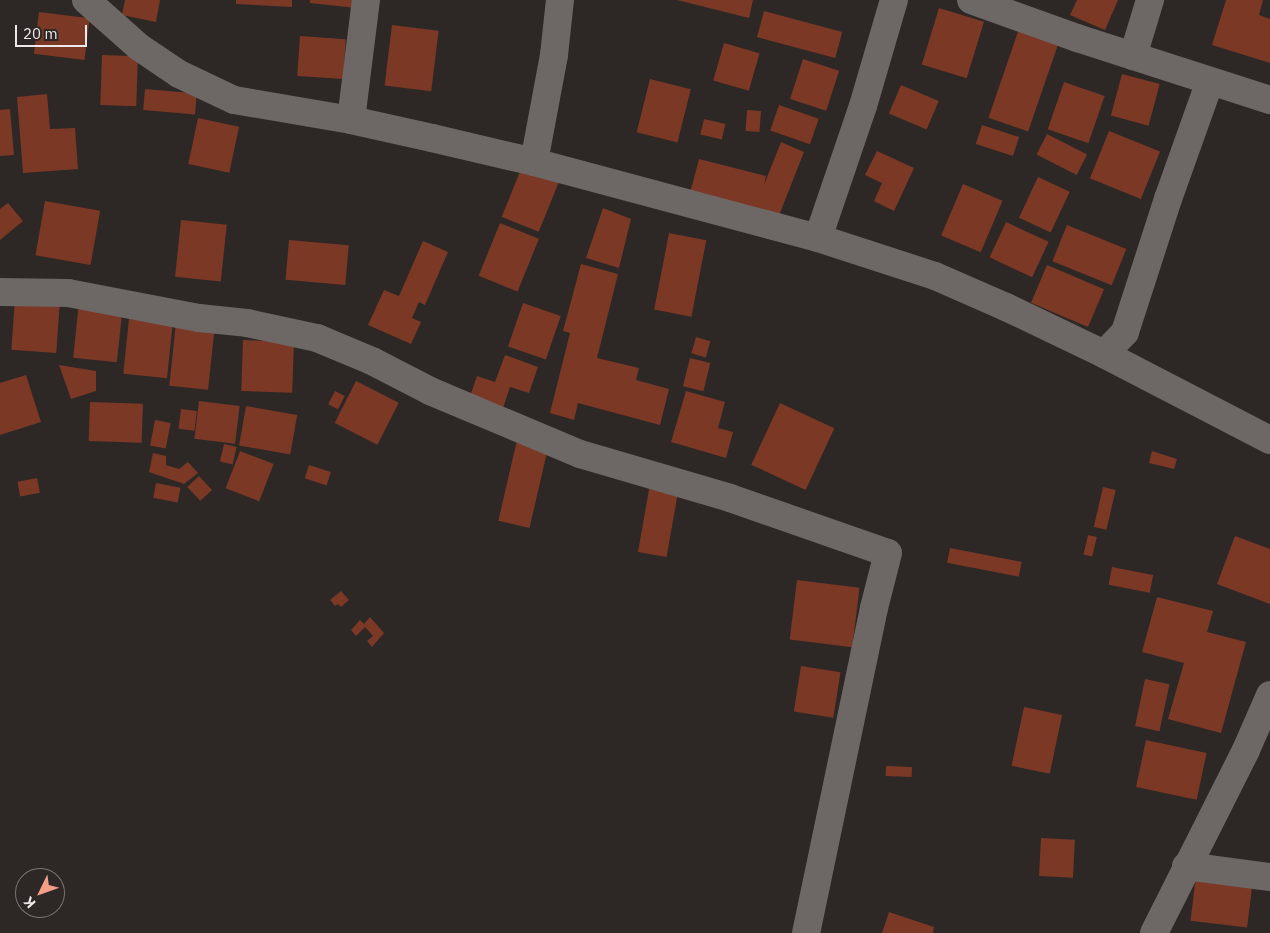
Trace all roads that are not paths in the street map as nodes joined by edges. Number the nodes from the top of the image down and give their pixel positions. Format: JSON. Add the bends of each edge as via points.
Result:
{"nodes":[{"id":1,"x":86,"y":0,"type":"edge"},
{"id":2,"x":366,"y":0,"type":"edge"},
{"id":3,"x":560,"y":0,"type":"edge"},
{"id":4,"x":894,"y":0,"type":"edge"},
{"id":5,"x":971,"y":0,"type":"edge"},
{"id":6,"x":1150,"y":0,"type":"edge"},
{"id":7,"x":1133,"y":56,"type":"junction"},
{"id":8,"x":1210,"y":81,"type":"junction"},
{"id":9,"x":1270,"y":100,"type":"edge"},
{"id":10,"x":351,"y":120,"type":"junction"},
{"id":11,"x":534,"y":162,"type":"junction"},
{"id":12,"x":818,"y":238,"type":"junction"},
{"id":13,"x":0,"y":292,"type":"edge"},
{"id":14,"x":1104,"y":354,"type":"junction"},
{"id":15,"x":1270,"y":440,"type":"edge"},
{"id":16,"x":1270,"y":695,"type":"edge"},
{"id":17,"x":1186,"y":866,"type":"junction"},
{"id":18,"x":1270,"y":878,"type":"edge"},
{"id":19,"x":806,"y":933,"type":"edge"},
{"id":20,"x":1154,"y":933,"type":"edge"}],
"edges":[{"from":1,"to":10,"type":"street","via":[[139,47],[179,74],[234,100]]},
{"from":2,"to":10,"type":"street"},
{"from":3,"to":11,"type":"street","via":[[554,55]]},
{"from":4,"to":12,"type":"street","via":[[863,106]]},
{"from":5,"to":7,"type":"street"},
{"from":6,"to":7,"type":"street"},
{"from":7,"to":8,"type":"street"},
{"from":8,"to":9,"type":"street"},
{"from":8,"to":14,"type":"street","via":[[1125,332]]},
{"from":10,"to":11,"type":"street"},
{"from":11,"to":12,"type":"street"},
{"from":12,"to":14,"type":"street","via":[[935,276]]},
{"from":13,"to":19,"type":"street","via":[[68,293],[317,338],[372,360],[439,395],[580,454],[730,498],[888,553]]},
{"from":14,"to":15,"type":"street"},
{"from":16,"to":17,"type":"street","via":[[1246,750]]},
{"from":17,"to":18,"type":"street"},
{"from":17,"to":20,"type":"street"}]}
